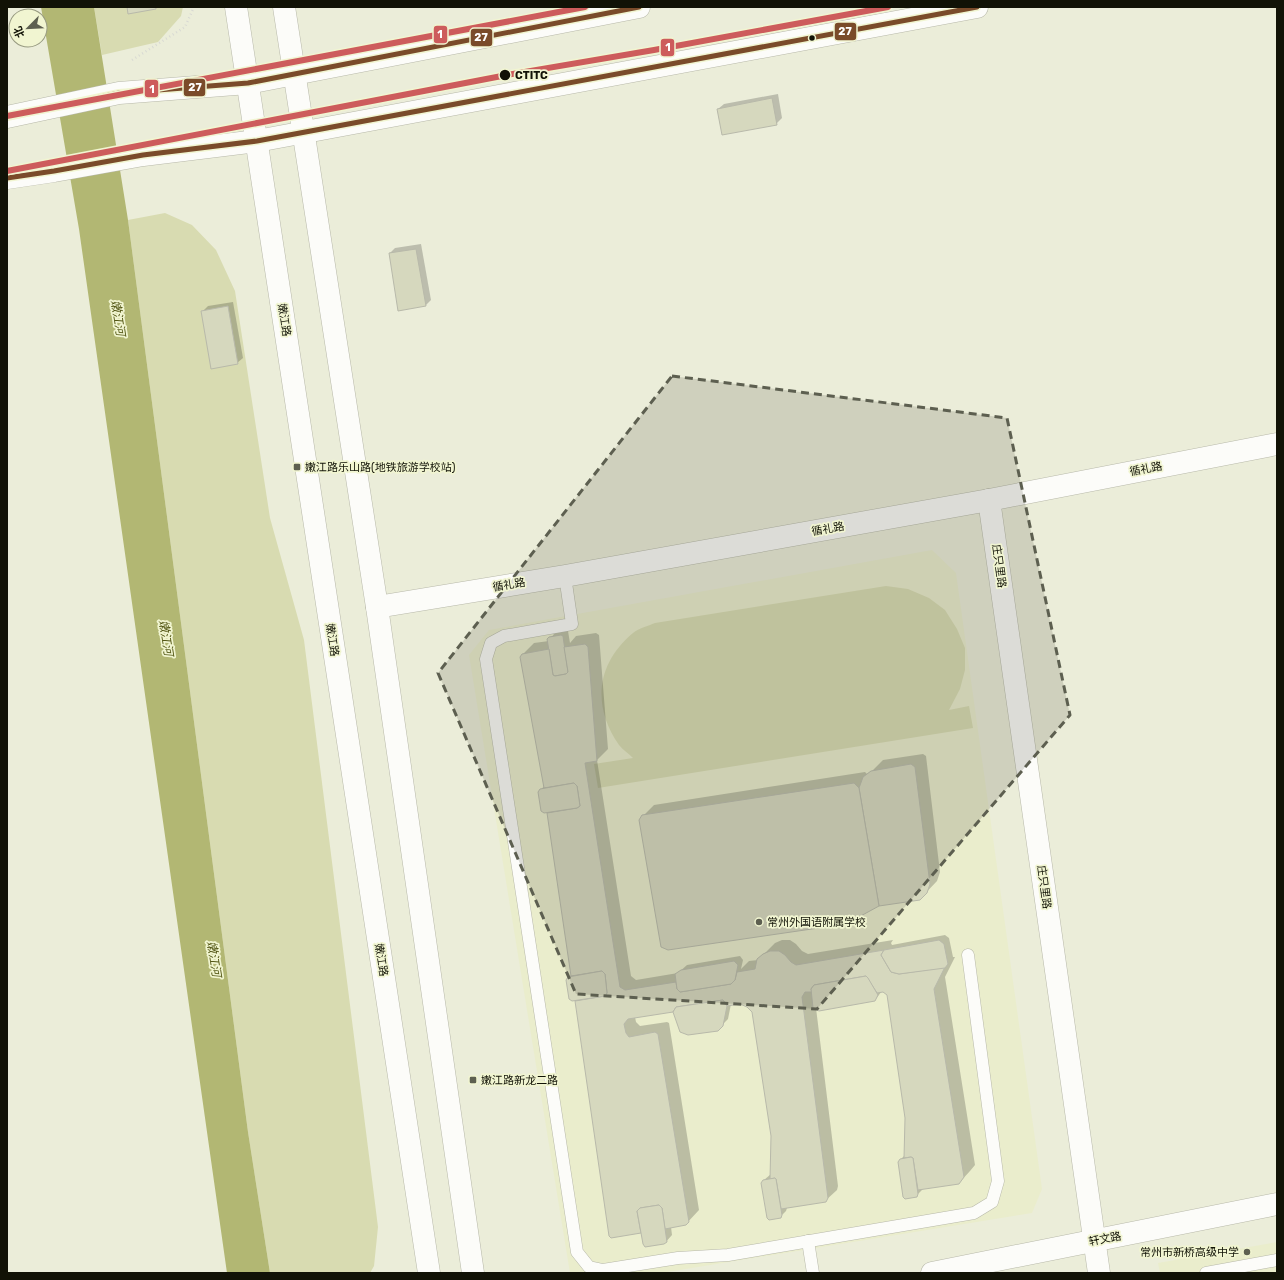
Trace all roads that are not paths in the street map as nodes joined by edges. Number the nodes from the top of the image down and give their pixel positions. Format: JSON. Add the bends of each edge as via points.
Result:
{"nodes":[{"id":1,"x":236,"y":7,"type":"edge"},
{"id":2,"x":284,"y":7,"type":"edge"},
{"id":3,"x":639,"y":7,"type":"edge"},
{"id":4,"x":977,"y":7,"type":"edge"},
{"id":5,"x":294,"y":73,"type":"junction"},
{"id":6,"x":248,"y":83,"type":"junction"},
{"id":7,"x":7,"y":117,"type":"edge"},
{"id":8,"x":303,"y":132,"type":"junction"},
{"id":9,"x":257,"y":141,"type":"junction"},
{"id":10,"x":7,"y":178,"type":"edge"},
{"id":11,"x":1277,"y":444,"type":"edge"},
{"id":12,"x":989,"y":500,"type":"junction"},
{"id":13,"x":565,"y":576,"type":"junction"},
{"id":14,"x":377,"y":607,"type":"junction"},
{"id":15,"x":968,"y":955,"type":"dead end"},
{"id":16,"x":1277,"y":1204,"type":"edge"},
{"id":17,"x":808,"y":1241,"type":"junction"},
{"id":18,"x":1094,"y":1241,"type":"junction"},
{"id":19,"x":1277,"y":1260,"type":"edge"},
{"id":20,"x":429,"y":1273,"type":"edge"},
{"id":21,"x":472,"y":1273,"type":"edge"},
{"id":22,"x":813,"y":1273,"type":"edge"},
{"id":23,"x":932,"y":1273,"type":"edge"},
{"id":24,"x":1099,"y":1273,"type":"edge"},
{"id":25,"x":1206,"y":1273,"type":"edge"}],
"edges":[{"from":1,"to":6,"type":"main road","name":"嫩江路"},
{"from":2,"to":5,"type":"main road"},
{"from":3,"to":5,"type":"main road"},
{"from":4,"to":8,"type":"main road"},
{"from":5,"to":6,"type":"main road"},
{"from":5,"to":8,"type":"main road"},
{"from":6,"to":7,"type":"main road","via":[[119,93]]},
{"from":6,"to":9,"type":"main road","name":"嫩江路"},
{"from":8,"to":9,"type":"main road"},
{"from":8,"to":14,"type":"main road"},
{"from":9,"to":10,"type":"main road","via":[[128,158]]},
{"from":9,"to":20,"type":"main road","name":"嫩江路"},
{"from":11,"to":12,"type":"main road","name":"循礼路"},
{"from":12,"to":13,"type":"main road","name":"循礼路"},
{"from":12,"to":18,"type":"main road","name":"庄只里路"},
{"from":13,"to":14,"type":"main road","name":"循礼路"},
{"from":13,"to":17,"type":"lane","via":[[572,624],[504,636],[491,643],[486,659],[577,1252],[589,1267],[603,1270],[678,1258],[728,1255]]},
{"from":14,"to":21,"type":"main road"},
{"from":15,"to":17,"type":"lane","via":[[998,1181],[992,1202],[974,1214]]},
{"from":16,"to":18,"type":"main road","name":"轩文路"},
{"from":17,"to":22,"type":"lane"},
{"from":18,"to":23,"type":"main road","name":"轩文路"},
{"from":18,"to":24,"type":"main road","name":"庄只里路"},
{"from":19,"to":25,"type":"lane"}]}
